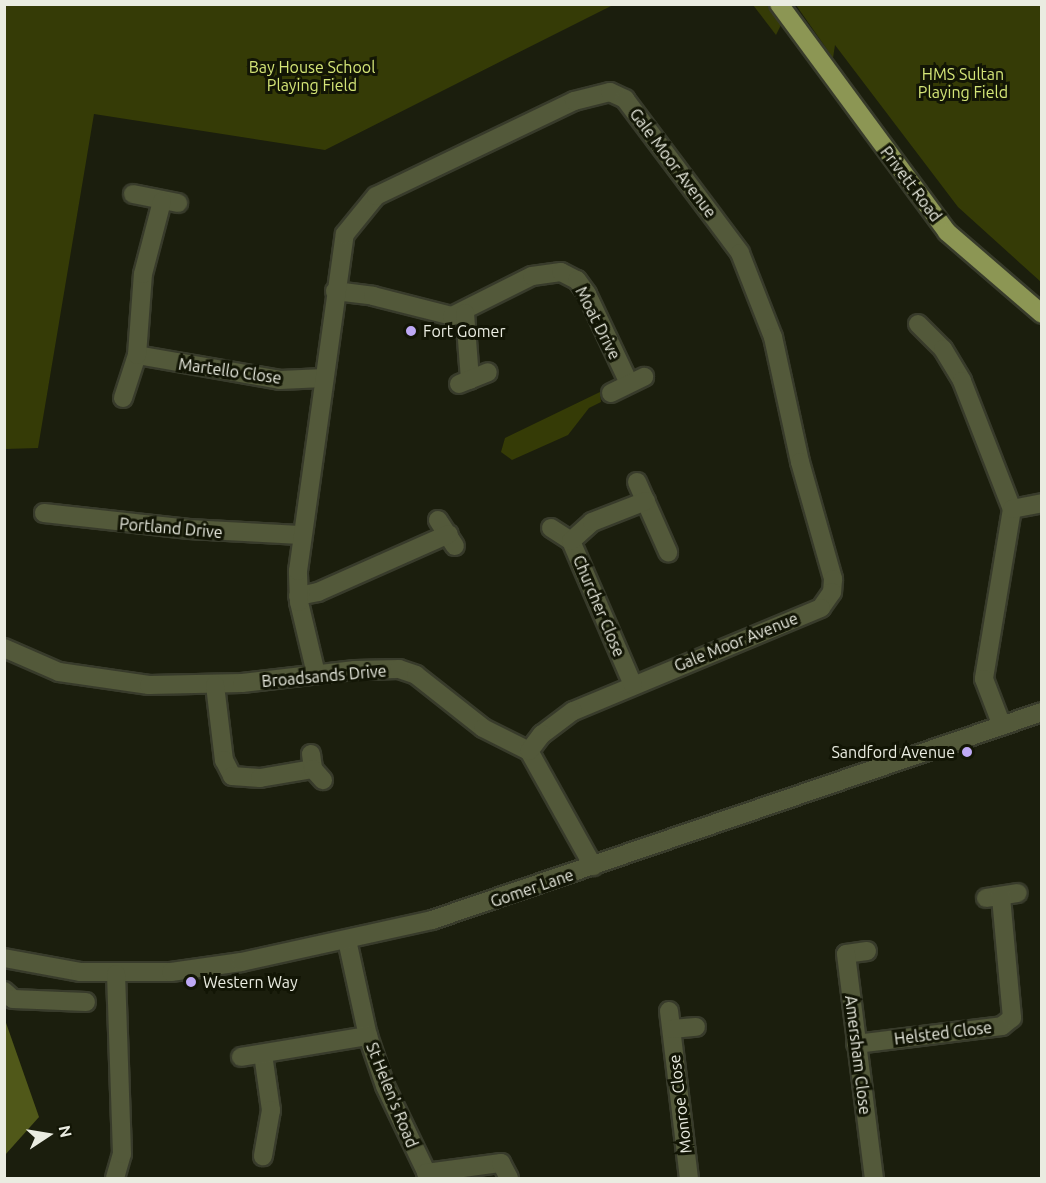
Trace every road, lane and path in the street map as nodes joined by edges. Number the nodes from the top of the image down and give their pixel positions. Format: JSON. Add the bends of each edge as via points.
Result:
{"nodes":[{"id":1,"x":779,"y":4,"type":"edge"},
{"id":2,"x":789,"y":4,"type":"edge"},
{"id":3,"x":801,"y":36,"type":"junction"},
{"id":4,"x":133,"y":194,"type":"dead end"},
{"id":5,"x":335,"y":291,"type":"junction"},
{"id":6,"x":465,"y":313,"type":"junction"},
{"id":7,"x":1041,"y":314,"type":"edge"},
{"id":8,"x":918,"y":324,"type":"dead end"},
{"id":9,"x":137,"y":356,"type":"junction"},
{"id":10,"x":488,"y":372,"type":"dead end"},
{"id":11,"x":324,"y":378,"type":"junction"},
{"id":12,"x":611,"y":393,"type":"dead end"},
{"id":13,"x":123,"y":398,"type":"dead end"},
{"id":14,"x":637,"y":482,"type":"dead end"},
{"id":15,"x":646,"y":501,"type":"junction"},
{"id":16,"x":1041,"y":503,"type":"edge"},
{"id":17,"x":1012,"y":509,"type":"junction"},
{"id":18,"x":44,"y":513,"type":"dead end"},
{"id":19,"x":551,"y":528,"type":"dead end"},
{"id":20,"x":448,"y":533,"type":"dead end"},
{"id":21,"x":300,"y":535,"type":"junction"},
{"id":22,"x":571,"y":541,"type":"junction"},
{"id":23,"x":668,"y":552,"type":"dead end"},
{"id":24,"x":298,"y":596,"type":"junction"},
{"id":25,"x":4,"y":648,"type":"edge"},
{"id":26,"x":316,"y":674,"type":"junction"},
{"id":27,"x":633,"y":684,"type":"junction"},
{"id":28,"x":215,"y":685,"type":"junction"},
{"id":29,"x":1041,"y":712,"type":"edge"},
{"id":30,"x":1002,"y":726,"type":"junction"},
{"id":31,"x":529,"y":751,"type":"junction"},
{"id":32,"x":315,"y":768,"type":"dead end"},
{"id":33,"x":593,"y":866,"type":"junction"},
{"id":34,"x":1002,"y":896,"type":"dead end"},
{"id":35,"x":347,"y":940,"type":"junction"},
{"id":36,"x":867,"y":951,"type":"dead end"},
{"id":37,"x":5,"y":961,"type":"edge"},
{"id":38,"x":116,"y":974,"type":"junction"},
{"id":39,"x":4,"y":991,"type":"edge"},
{"id":40,"x":86,"y":1002,"type":"dead end"},
{"id":41,"x":696,"y":1027,"type":"dead end"},
{"id":42,"x":368,"y":1036,"type":"junction"},
{"id":43,"x":856,"y":1044,"type":"junction"},
{"id":44,"x":263,"y":1054,"type":"junction"},
{"id":45,"x":241,"y":1057,"type":"dead end"},
{"id":46,"x":263,"y":1156,"type":"dead end"},
{"id":47,"x":509,"y":1174,"type":"edge"},
{"id":48,"x":428,"y":1176,"type":"edge"},
{"id":49,"x":115,"y":1179,"type":"edge"},
{"id":50,"x":689,"y":1179,"type":"edge"},
{"id":51,"x":874,"y":1179,"type":"edge"}],
"edges":[{"from":1,"to":3,"type":"main road","name":"Privett Road"},
{"from":2,"to":3,"type":"main road","name":"Privett Road"},
{"from":3,"to":7,"type":"main road","name":"Privett Road","via":[[947,232]]},
{"from":4,"to":9,"type":"street","via":[[170,202],[143,274]]},
{"from":5,"to":6,"type":"street","name":"Moat Drive","via":[[373,296],[437,316]]},
{"from":5,"to":11,"type":"street","name":"Gale Moor Avenue"},
{"from":5,"to":27,"type":"street","name":"Gale Moor Avenue","via":[[345,234],[376,196],[593,93],[610,92],[625,99],[740,253],[773,336],[800,462],[833,579],[832,592],[821,608]]},
{"from":6,"to":10,"type":"street","via":[[464,382]]},
{"from":6,"to":12,"type":"street","name":"Moat Drive","via":[[532,276],[561,272],[577,280],[636,379]]},
{"from":8,"to":17,"type":"street","via":[[943,349],[962,381]]},
{"from":9,"to":11,"type":"street","name":"Martello Close","via":[[280,380]]},
{"from":9,"to":13,"type":"street"},
{"from":11,"to":21,"type":"street","name":"Gale Moor Avenue","via":[[320,430]]},
{"from":14,"to":15,"type":"street"},
{"from":15,"to":22,"type":"street","name":"Churcher Close","via":[[592,522]]},
{"from":15,"to":23,"type":"street"},
{"from":16,"to":17,"type":"street"},
{"from":17,"to":30,"type":"street","via":[[984,679]]},
{"from":18,"to":21,"type":"street","name":"Portland Drive","via":[[88,528]]},
{"from":19,"to":22,"type":"street"},
{"from":20,"to":24,"type":"street","via":[[318,592]]},
{"from":21,"to":24,"type":"street","name":"Gale Moor Avenue"},
{"from":22,"to":27,"type":"street","name":"Churcher Close"},
{"from":24,"to":26,"type":"street","name":"Gale Moor Avenue"},
{"from":25,"to":28,"type":"street","name":"Broadsands Drive","via":[[36,665],[89,679]]},
{"from":26,"to":28,"type":"street","name":"Broadsands Drive"},
{"from":26,"to":31,"type":"street","name":"Broadsands Drive","via":[[379,669],[416,675],[483,728]]},
{"from":27,"to":31,"type":"street","name":"Gale Moor Avenue","via":[[573,711],[542,734]]},
{"from":28,"to":32,"type":"street","via":[[224,760],[232,776],[260,778]]},
{"from":29,"to":30,"type":"street","name":"Gomer Lane"},
{"from":30,"to":33,"type":"street","name":"Gomer Lane"},
{"from":31,"to":33,"type":"street"},
{"from":33,"to":35,"type":"street","name":"Gomer Lane","via":[[483,905]]},
{"from":34,"to":43,"type":"street","name":"Helsted Close","via":[[1012,1018],[1002,1026]]},
{"from":35,"to":38,"type":"street","name":"Gomer Lane","via":[[229,964]]},
{"from":35,"to":42,"type":"street","name":"St Helen's Road"},
{"from":36,"to":43,"type":"street","name":"Amersham Close","via":[[846,954]]},
{"from":37,"to":38,"type":"street","name":"Gomer Lane"},
{"from":38,"to":49,"type":"street","via":[[123,1154]]},
{"from":39,"to":40,"type":"street","via":[[13,999]]},
{"from":41,"to":50,"type":"street","name":"Monroe Close","via":[[670,1020]]},
{"from":42,"to":44,"type":"street"},
{"from":42,"to":48,"type":"street","name":"St Helen's Road","via":[[400,1123]]},
{"from":43,"to":51,"type":"street","name":"Amersham Close"},
{"from":44,"to":45,"type":"street"},
{"from":44,"to":46,"type":"street","via":[[272,1110]]},
{"from":47,"to":48,"type":"street","via":[[490,1163]]}]}
